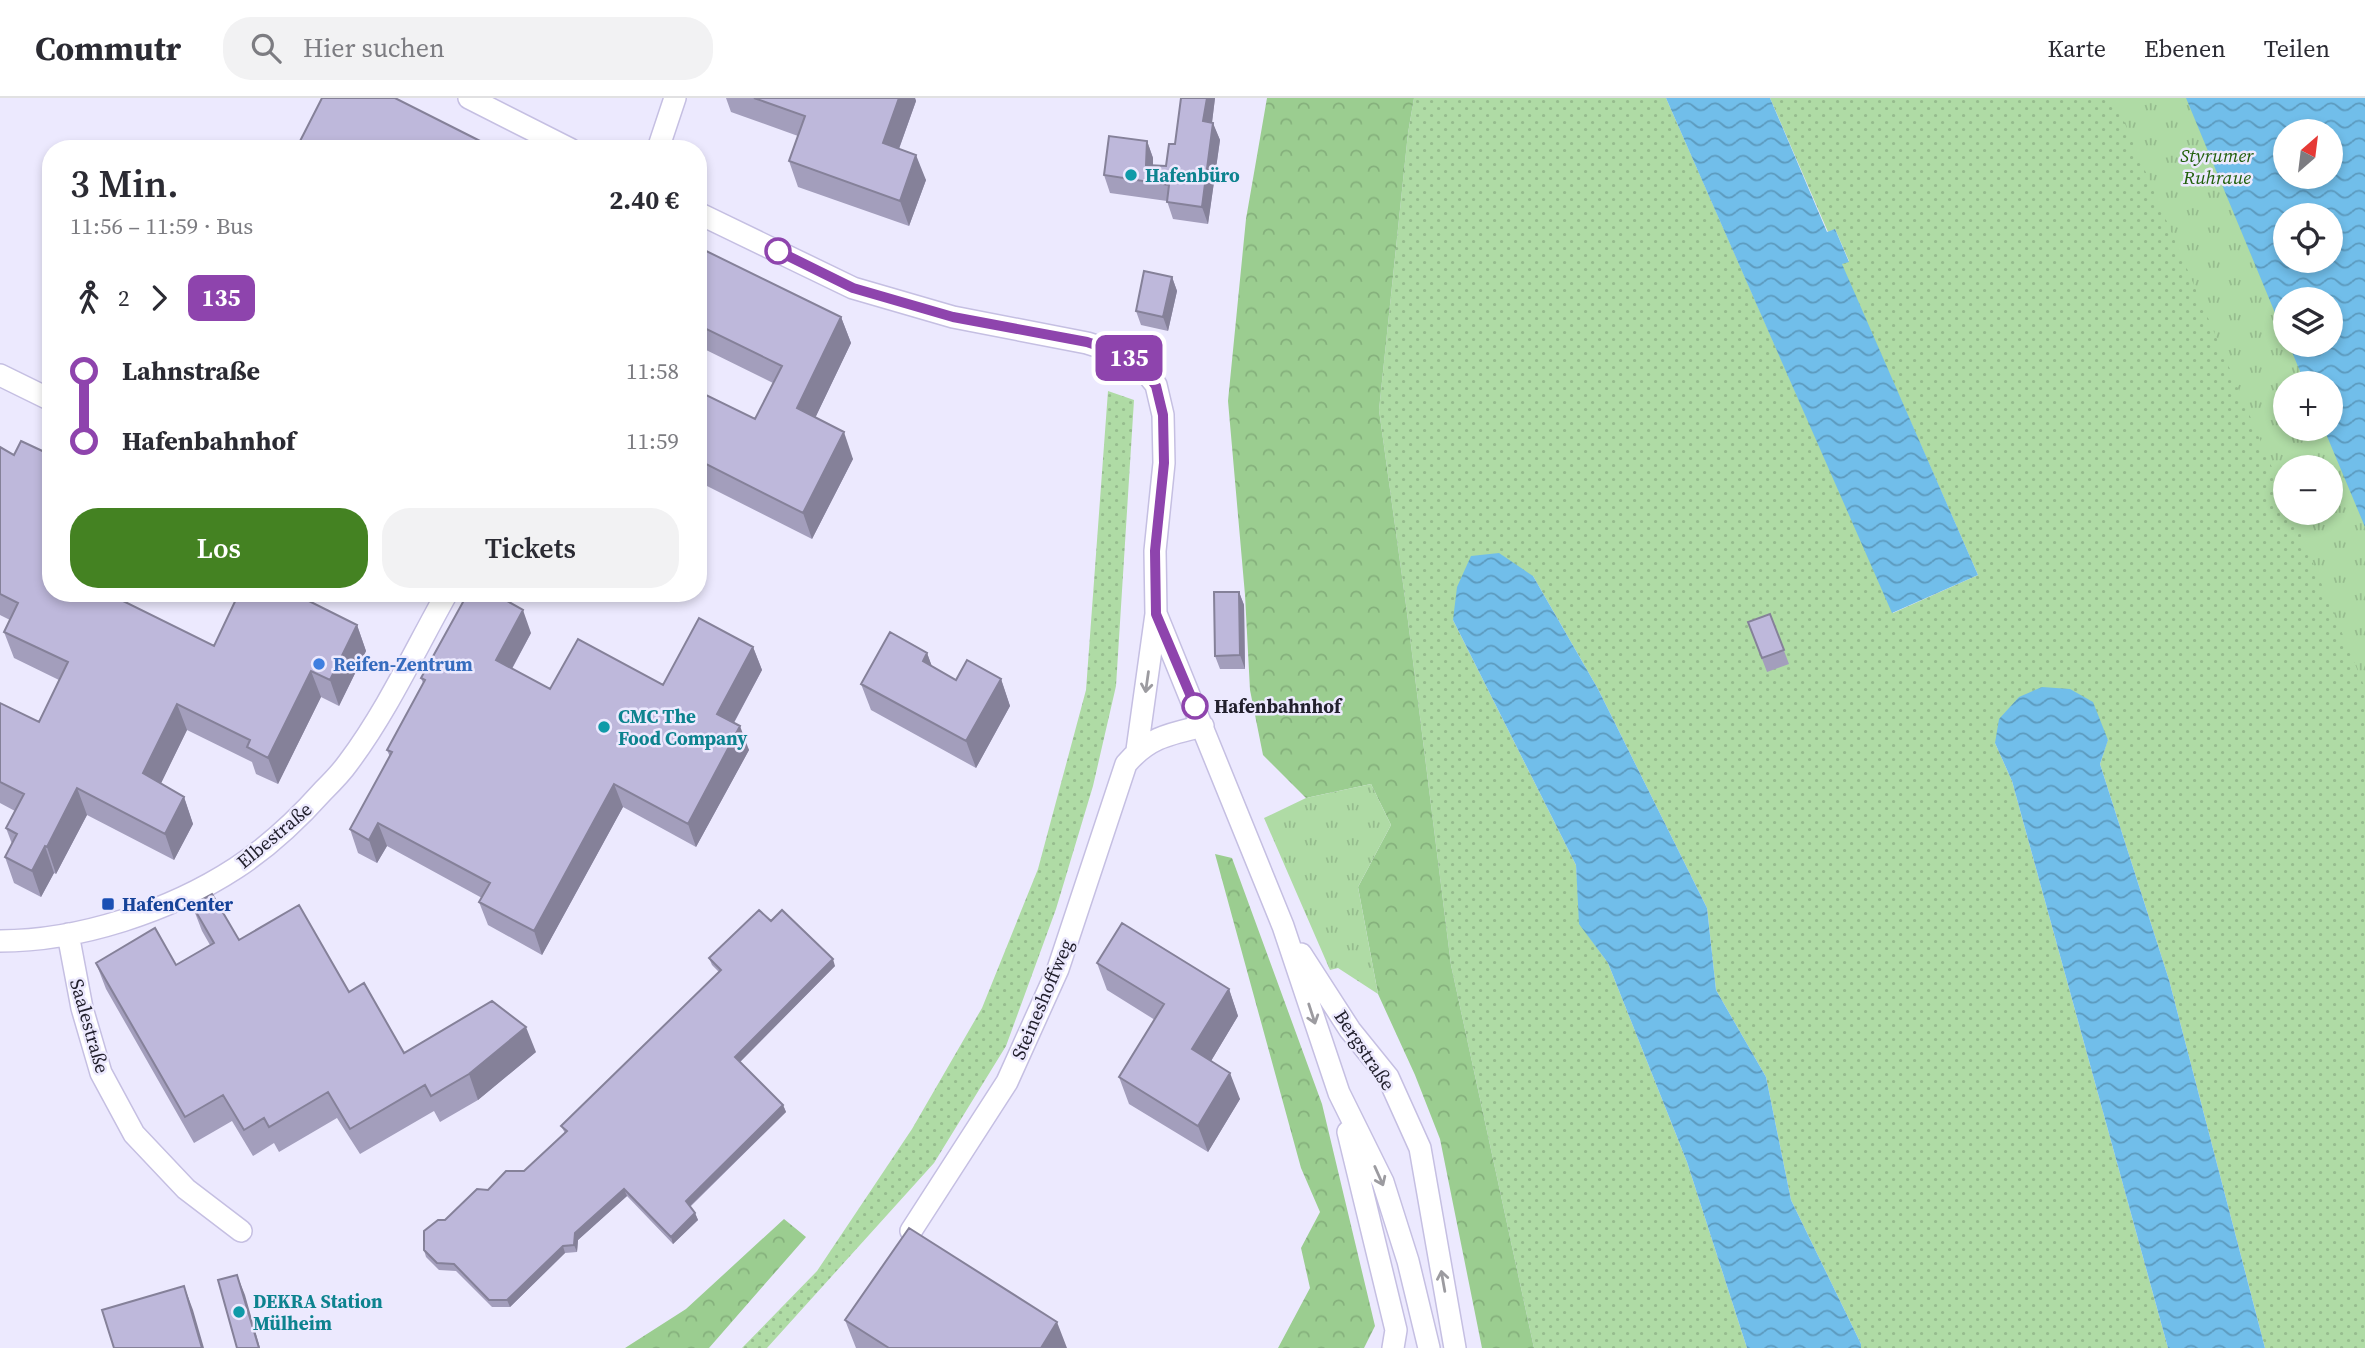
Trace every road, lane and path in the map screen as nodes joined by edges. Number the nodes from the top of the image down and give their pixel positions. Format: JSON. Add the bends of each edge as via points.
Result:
{"nodes":[{"id":1,"x":469,"y":98,"type":"edge"},
{"id":2,"x":675,"y":98,"type":"edge"},
{"id":3,"x":552,"y":140,"type":"edge"},
{"id":4,"x":661,"y":140,"type":"edge"},
{"id":5,"x":707,"y":217,"type":"edge"},
{"id":6,"x":0,"y":375,"type":"edge"},
{"id":7,"x":42,"y":396,"type":"edge"},
{"id":8,"x":442,"y":602,"type":"edge"},
{"id":9,"x":1156,"y":614,"type":"junction"},
{"id":10,"x":1203,"y":726,"type":"junction"},
{"id":11,"x":1138,"y":750,"type":"junction"},
{"id":12,"x":1283,"y":926,"type":"junction"},
{"id":13,"x":68,"y":934,"type":"junction"},
{"id":14,"x":0,"y":941,"type":"edge"},
{"id":15,"x":1339,"y":1093,"type":"junction"},
{"id":16,"x":241,"y":1231,"type":"dead end"},
{"id":17,"x":911,"y":1231,"type":"edge"},
{"id":18,"x":1392,"y":1348,"type":"edge"},
{"id":19,"x":1429,"y":1348,"type":"edge"},
{"id":20,"x":1455,"y":1348,"type":"edge"}],
"edges":[{"from":1,"to":3,"type":"street"},
{"from":2,"to":4,"type":"street"},
{"from":5,"to":9,"type":"street","name":"Steineshoffweg","via":[[853,288],[953,317],[1087,342],[1140,365],[1156,386],[1164,427],[1155,551]]},
{"from":6,"to":7,"type":"street"},
{"from":8,"to":13,"type":"street","name":"Elbestraße","via":[[348,764],[300,817],[237,867],[182,898]]},
{"from":9,"to":10,"type":"street","name":"Bergstraße"},
{"from":9,"to":11,"type":"street","name":"Steineshoffweg","one_way":true},
{"from":10,"to":11,"type":"street","via":[[1159,737]]},
{"from":10,"to":12,"type":"street","name":"Bergstraße"},
{"from":11,"to":17,"type":"street","name":"Steineshoffweg","via":[[1126,764],[1058,969],[1007,1082]]},
{"from":12,"to":15,"type":"street","name":"Bergstraße","one_way":true},
{"from":20,"to":12,"type":"street","name":"Bergstraße","one_way":true,"via":[[1420,1148],[1388,1077],[1350,1030]]},
{"from":13,"to":14,"type":"street","name":"Elbestraße"},
{"from":13,"to":16,"type":"street","name":"Saalestraße","via":[[101,1073],[134,1134],[186,1189]]},
{"from":15,"to":18,"type":"street","via":[[1396,1330]]},
{"from":15,"to":19,"type":"street","name":"Bergstraße","one_way":true,"via":[[1382,1182]]}]}
